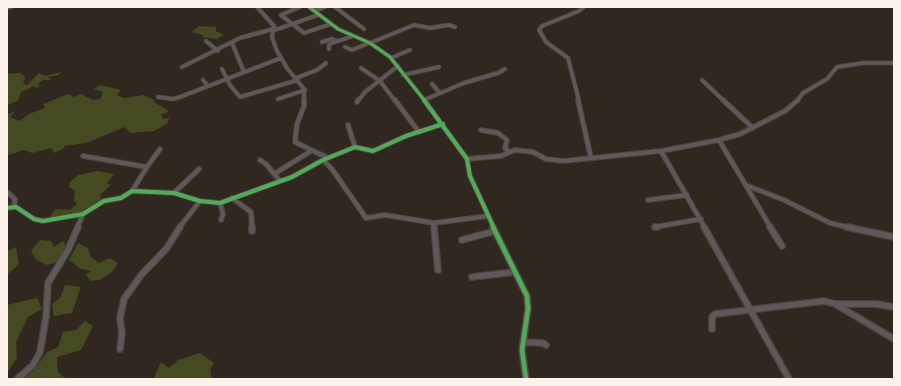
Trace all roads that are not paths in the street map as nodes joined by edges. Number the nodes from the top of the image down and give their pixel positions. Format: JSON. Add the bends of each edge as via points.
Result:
{"nodes":[{"id":1,"x":12,"y":7,"type":"edge"},
{"id":2,"x":257,"y":7,"type":"edge"},
{"id":3,"x":300,"y":7,"type":"edge"},
{"id":4,"x":309,"y":7,"type":"edge"},
{"id":5,"x":325,"y":7,"type":"edge"},
{"id":6,"x":335,"y":7,"type":"edge"},
{"id":7,"x":584,"y":7,"type":"edge"},
{"id":8,"x":7,"y":8,"type":"edge"},
{"id":9,"x":314,"y":11,"type":"junction"},
{"id":10,"x":318,"y":15,"type":"junction"},
{"id":11,"x":331,"y":24,"type":"junction"},
{"id":12,"x":293,"y":25,"type":"junction"},
{"id":13,"x":455,"y":27,"type":"dead end"},
{"id":14,"x":273,"y":30,"type":"junction"},
{"id":15,"x":364,"y":30,"type":"dead end"},
{"id":16,"x":353,"y":36,"type":"junction"},
{"id":17,"x":206,"y":41,"type":"dead end"},
{"id":18,"x":337,"y":41,"type":"junction"},
{"id":19,"x":322,"y":42,"type":"dead end"},
{"id":20,"x":232,"y":43,"type":"junction"},
{"id":21,"x":370,"y":43,"type":"junction"},
{"id":22,"x":345,"y":47,"type":"dead end"},
{"id":23,"x":329,"y":49,"type":"dead end"},
{"id":24,"x":410,"y":50,"type":"dead end"},
{"id":25,"x":218,"y":51,"type":"junction"},
{"id":26,"x":281,"y":58,"type":"junction"},
{"id":27,"x":391,"y":58,"type":"junction"},
{"id":28,"x":326,"y":63,"type":"dead end"},
{"id":29,"x":894,"y":63,"type":"edge"},
{"id":30,"x":398,"y":66,"type":"junction"},
{"id":31,"x":182,"y":67,"type":"dead end"},
{"id":32,"x":439,"y":67,"type":"dead end"},
{"id":33,"x":361,"y":68,"type":"dead end"},
{"id":34,"x":222,"y":69,"type":"dead end"},
{"id":35,"x":506,"y":69,"type":"dead end"},
{"id":36,"x":244,"y":72,"type":"junction"},
{"id":37,"x":403,"y":75,"type":"junction"},
{"id":38,"x":226,"y":79,"type":"junction"},
{"id":39,"x":297,"y":79,"type":"junction"},
{"id":40,"x":203,"y":80,"type":"dead end"},
{"id":41,"x":702,"y":80,"type":"dead end"},
{"id":42,"x":380,"y":81,"type":"junction"},
{"id":43,"x":432,"y":84,"type":"dead end"},
{"id":44,"x":208,"y":86,"type":"junction"},
{"id":45,"x":304,"y":90,"type":"junction"},
{"id":46,"x":440,"y":93,"type":"junction"},
{"id":47,"x":158,"y":97,"type":"dead end"},
{"id":48,"x":278,"y":99,"type":"dead end"},
{"id":49,"x":424,"y":100,"type":"junction"},
{"id":50,"x":357,"y":102,"type":"dead end"},
{"id":51,"x":443,"y":124,"type":"junction"},
{"id":52,"x":348,"y":125,"type":"dead end"},
{"id":53,"x":753,"y":128,"type":"junction"},
{"id":54,"x":481,"y":130,"type":"dead end"},
{"id":55,"x":419,"y":132,"type":"junction"},
{"id":56,"x":719,"y":140,"type":"junction"},
{"id":57,"x":355,"y":147,"type":"junction"},
{"id":58,"x":160,"y":148,"type":"dead end"},
{"id":59,"x":311,"y":151,"type":"junction"},
{"id":60,"x":511,"y":151,"type":"junction"},
{"id":61,"x":661,"y":151,"type":"junction"},
{"id":62,"x":83,"y":156,"type":"dead end"},
{"id":63,"x":591,"y":158,"type":"junction"},
{"id":64,"x":326,"y":159,"type":"junction"},
{"id":65,"x":467,"y":159,"type":"junction"},
{"id":66,"x":260,"y":160,"type":"dead end"},
{"id":67,"x":147,"y":167,"type":"junction"},
{"id":68,"x":199,"y":169,"type":"dead end"},
{"id":69,"x":274,"y":174,"type":"junction"},
{"id":70,"x":280,"y":181,"type":"junction"},
{"id":71,"x":748,"y":186,"type":"junction"},
{"id":72,"x":132,"y":191,"type":"junction"},
{"id":73,"x":7,"y":192,"type":"edge"},
{"id":74,"x":174,"y":193,"type":"junction"},
{"id":75,"x":687,"y":195,"type":"junction"},
{"id":76,"x":232,"y":198,"type":"junction"},
{"id":77,"x":648,"y":200,"type":"dead end"},
{"id":78,"x":200,"y":202,"type":"junction"},
{"id":79,"x":220,"y":203,"type":"junction"},
{"id":80,"x":14,"y":207,"type":"junction"},
{"id":81,"x":7,"y":208,"type":"edge"},
{"id":82,"x":83,"y":214,"type":"junction"},
{"id":83,"x":488,"y":216,"type":"junction"},
{"id":84,"x":701,"y":219,"type":"junction"},
{"id":85,"x":221,"y":220,"type":"dead end"},
{"id":86,"x":434,"y":223,"type":"junction"},
{"id":87,"x":655,"y":227,"type":"dead end"},
{"id":88,"x":252,"y":231,"type":"dead end"},
{"id":89,"x":495,"y":231,"type":"junction"},
{"id":90,"x":894,"y":237,"type":"edge"},
{"id":91,"x":462,"y":240,"type":"dead end"},
{"id":92,"x":782,"y":246,"type":"dead end"},
{"id":93,"x":438,"y":270,"type":"dead end"},
{"id":94,"x":515,"y":272,"type":"junction"},
{"id":95,"x":472,"y":278,"type":"dead end"},
{"id":96,"x":835,"y":304,"type":"junction"},
{"id":97,"x":894,"y":307,"type":"edge"},
{"id":98,"x":752,"y":308,"type":"junction"},
{"id":99,"x":712,"y":329,"type":"dead end"},
{"id":100,"x":894,"y":339,"type":"edge"},
{"id":101,"x":523,"y":342,"type":"junction"},
{"id":102,"x":546,"y":345,"type":"dead end"},
{"id":103,"x":120,"y":349,"type":"dead end"},
{"id":104,"x":17,"y":379,"type":"edge"},
{"id":105,"x":526,"y":379,"type":"edge"},
{"id":106,"x":789,"y":379,"type":"edge"}],
"edges":[{"from":1,"to":8,"type":"street"},
{"from":2,"to":14,"type":"street","via":[[273,24]]},
{"from":3,"to":12,"type":"street","via":[[281,15]]},
{"from":4,"to":9,"type":"street"},
{"from":5,"to":9,"type":"street"},
{"from":6,"to":15,"type":"street"},
{"from":7,"to":63,"type":"street","via":[[542,26],[539,30],[546,42],[570,62]]},
{"from":9,"to":10,"type":"street"},
{"from":10,"to":11,"type":"street"},
{"from":10,"to":12,"type":"street"},
{"from":11,"to":12,"type":"street","via":[[305,34]]},
{"from":11,"to":16,"type":"street"},
{"from":12,"to":14,"type":"street"},
{"from":13,"to":21,"type":"street","via":[[448,25],[430,28],[414,25]]},
{"from":14,"to":20,"type":"street","via":[[244,37]]},
{"from":14,"to":26,"type":"street","via":[[273,41]]},
{"from":16,"to":18,"type":"street"},
{"from":16,"to":21,"type":"street"},
{"from":17,"to":25,"type":"street"},
{"from":18,"to":19,"type":"street","via":[[332,39]]},
{"from":18,"to":23,"type":"street","via":[[330,44]]},
{"from":20,"to":25,"type":"street"},
{"from":20,"to":36,"type":"street"},
{"from":21,"to":22,"type":"street","via":[[356,49]]},
{"from":21,"to":27,"type":"street"},
{"from":24,"to":27,"type":"street"},
{"from":25,"to":31,"type":"street"},
{"from":26,"to":36,"type":"street"},
{"from":26,"to":39,"type":"street"},
{"from":27,"to":30,"type":"street"},
{"from":28,"to":39,"type":"street","via":[[319,70]]},
{"from":29,"to":53,"type":"street","via":[[863,63],[837,67],[827,79],[803,93],[792,106]]},
{"from":30,"to":37,"type":"street"},
{"from":30,"to":42,"type":"street"},
{"from":32,"to":37,"type":"street"},
{"from":33,"to":42,"type":"street"},
{"from":34,"to":38,"type":"street"},
{"from":35,"to":46,"type":"street"},
{"from":36,"to":38,"type":"street"},
{"from":37,"to":49,"type":"street"},
{"from":38,"to":39,"type":"street","via":[[240,97]]},
{"from":38,"to":44,"type":"street"},
{"from":39,"to":45,"type":"street"},
{"from":40,"to":44,"type":"street"},
{"from":41,"to":53,"type":"street"},
{"from":42,"to":50,"type":"street"},
{"from":42,"to":55,"type":"street"},
{"from":43,"to":46,"type":"street"},
{"from":44,"to":47,"type":"street","via":[[175,98]]},
{"from":45,"to":48,"type":"street"},
{"from":45,"to":59,"type":"street","via":[[304,106],[297,124],[296,142]]},
{"from":46,"to":49,"type":"street"},
{"from":49,"to":51,"type":"street"},
{"from":51,"to":55,"type":"street"},
{"from":51,"to":65,"type":"street"},
{"from":52,"to":57,"type":"street"},
{"from":53,"to":56,"type":"street"},
{"from":54,"to":60,"type":"street","via":[[498,133],[506,140],[505,148]]},
{"from":55,"to":57,"type":"street","via":[[373,151]]},
{"from":56,"to":61,"type":"street"},
{"from":56,"to":71,"type":"street"},
{"from":57,"to":64,"type":"street"},
{"from":58,"to":67,"type":"street"},
{"from":59,"to":64,"type":"street"},
{"from":59,"to":69,"type":"street"},
{"from":60,"to":63,"type":"street","via":[[528,151],[546,159],[563,161]]},
{"from":60,"to":65,"type":"street","via":[[502,156]]},
{"from":61,"to":63,"type":"street"},
{"from":61,"to":75,"type":"street"},
{"from":62,"to":67,"type":"street"},
{"from":64,"to":70,"type":"street"},
{"from":64,"to":86,"type":"street","via":[[366,218],[385,215]]},
{"from":65,"to":83,"type":"street","via":[[470,176]]},
{"from":66,"to":69,"type":"street"},
{"from":67,"to":72,"type":"street"},
{"from":68,"to":74,"type":"street"},
{"from":69,"to":70,"type":"street"},
{"from":70,"to":76,"type":"street"},
{"from":71,"to":90,"type":"street","via":[[784,200],[830,223]]},
{"from":71,"to":92,"type":"street"},
{"from":72,"to":74,"type":"street"},
{"from":72,"to":82,"type":"street","via":[[121,198],[106,200]]},
{"from":73,"to":80,"type":"street","via":[[15,199]]},
{"from":74,"to":78,"type":"street"},
{"from":75,"to":77,"type":"street"},
{"from":75,"to":84,"type":"street"},
{"from":76,"to":79,"type":"street"},
{"from":76,"to":88,"type":"street","via":[[251,212]]},
{"from":78,"to":79,"type":"street"},
{"from":78,"to":103,"type":"street","via":[[184,220],[167,248],[142,274],[124,299],[120,318]]},
{"from":79,"to":85,"type":"street","via":[[223,214]]},
{"from":80,"to":81,"type":"street"},
{"from":80,"to":82,"type":"street","via":[[39,221]]},
{"from":82,"to":104,"type":"street","via":[[68,250],[48,283],[40,352],[34,364]]},
{"from":83,"to":86,"type":"street"},
{"from":83,"to":89,"type":"street"},
{"from":84,"to":87,"type":"street"},
{"from":84,"to":98,"type":"street"},
{"from":86,"to":93,"type":"street"},
{"from":89,"to":91,"type":"street"},
{"from":89,"to":94,"type":"street"},
{"from":94,"to":95,"type":"street"},
{"from":94,"to":101,"type":"street","via":[[527,296],[528,309]]},
{"from":96,"to":97,"type":"street","via":[[876,304]]},
{"from":96,"to":98,"type":"street","via":[[824,301]]},
{"from":96,"to":100,"type":"street"},
{"from":98,"to":99,"type":"street","via":[[714,314],[711,318]]},
{"from":98,"to":106,"type":"street"},
{"from":101,"to":102,"type":"street"},
{"from":101,"to":105,"type":"street"}]}
